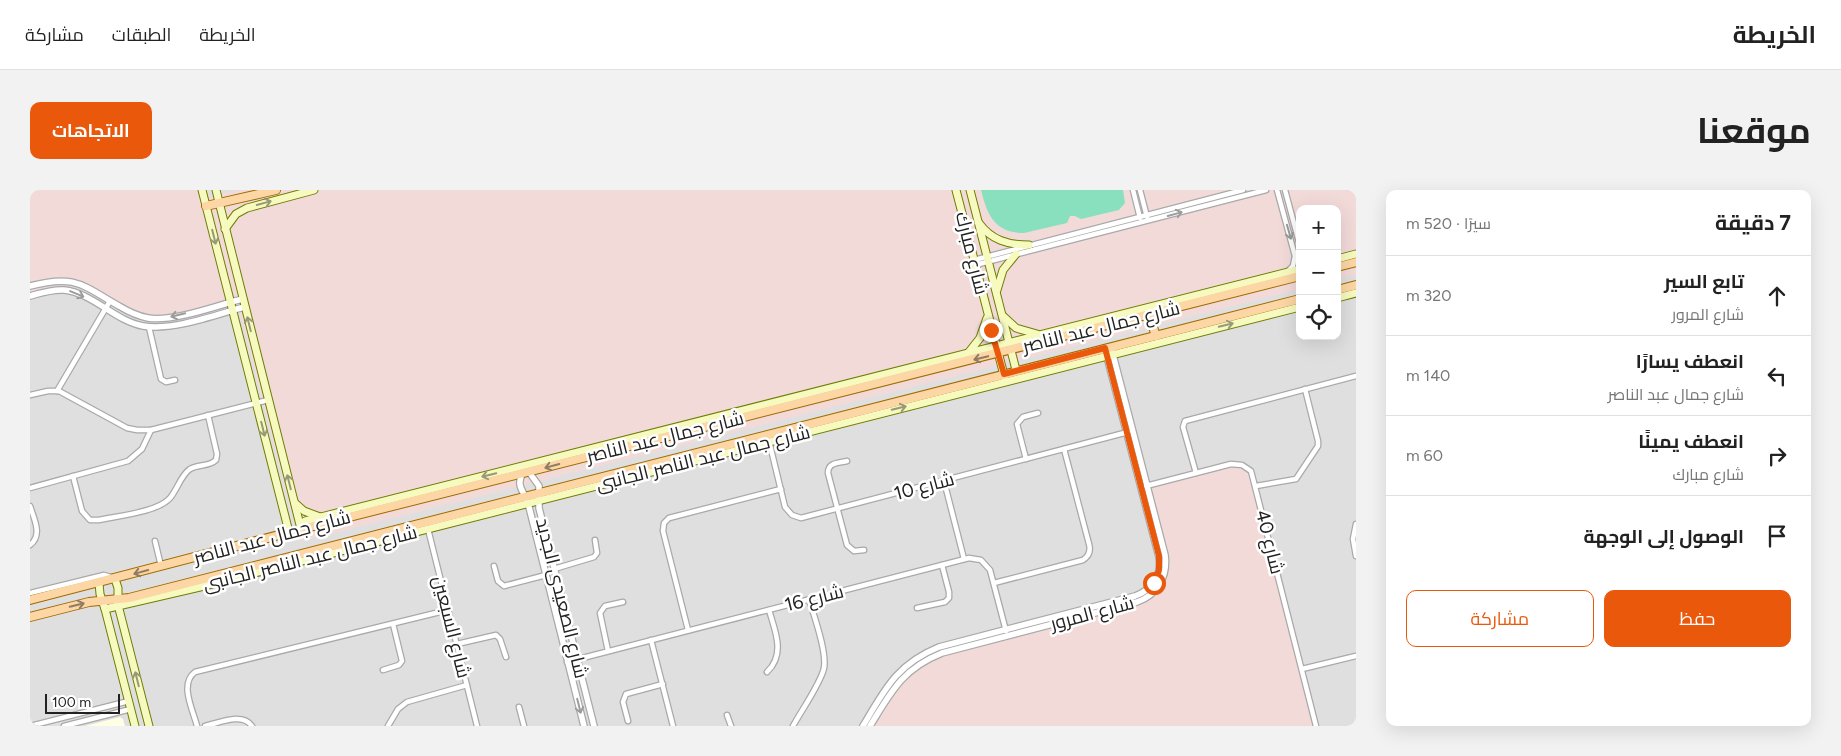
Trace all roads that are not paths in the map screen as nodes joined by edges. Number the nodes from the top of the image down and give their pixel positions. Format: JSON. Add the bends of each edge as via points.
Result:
{"nodes":[{"id":1,"x":202,"y":190,"type":"edge"},
{"id":2,"x":216,"y":190,"type":"edge"},
{"id":3,"x":276,"y":190,"type":"edge"},
{"id":4,"x":314,"y":190,"type":"edge"},
{"id":5,"x":956,"y":190,"type":"edge"},
{"id":6,"x":970,"y":190,"type":"edge"},
{"id":7,"x":1132,"y":190,"type":"edge"},
{"id":8,"x":1140,"y":190,"type":"edge"},
{"id":9,"x":1243,"y":190,"type":"edge"},
{"id":10,"x":1266,"y":190,"type":"edge"},
{"id":11,"x":1277,"y":190,"type":"edge"},
{"id":12,"x":1285,"y":190,"type":"edge"},
{"id":13,"x":218,"y":203,"type":"junction"},
{"id":14,"x":206,"y":206,"type":"junction"},
{"id":15,"x":1147,"y":215,"type":"junction"},
{"id":16,"x":1140,"y":217,"type":"junction"},
{"id":17,"x":977,"y":220,"type":"junction"},
{"id":18,"x":1148,"y":221,"type":"junction"},
{"id":19,"x":1141,"y":222,"type":"junction"},
{"id":20,"x":225,"y":229,"type":"junction"},
{"id":21,"x":1296,"y":231,"type":"edge"},
{"id":22,"x":1029,"y":248,"type":"junction"},
{"id":23,"x":1016,"y":254,"type":"junction"},
{"id":24,"x":1356,"y":254,"type":"edge"},
{"id":25,"x":1341,"y":258,"type":"edge"},
{"id":26,"x":987,"y":259,"type":"junction"},
{"id":27,"x":974,"y":262,"type":"junction"},
{"id":28,"x":1356,"y":262,"type":"edge"},
{"id":29,"x":1341,"y":265,"type":"edge"},
{"id":30,"x":1296,"y":270,"type":"edge"},
{"id":31,"x":1288,"y":272,"type":"junction"},
{"id":32,"x":1296,"y":277,"type":"edge"},
{"id":33,"x":1356,"y":285,"type":"edge"},
{"id":34,"x":30,"y":286,"type":"edge"},
{"id":35,"x":1249,"y":286,"type":"junction"},
{"id":36,"x":1341,"y":289,"type":"edge"},
{"id":37,"x":1356,"y":293,"type":"edge"},
{"id":38,"x":997,"y":295,"type":"junction"},
{"id":39,"x":30,"y":296,"type":"edge"},
{"id":40,"x":1341,"y":297,"type":"edge"},
{"id":41,"x":242,"y":299,"type":"junction"},
{"id":42,"x":1296,"y":300,"type":"edge"},
{"id":43,"x":110,"y":301,"type":"junction"},
{"id":44,"x":230,"y":302,"type":"junction"},
{"id":45,"x":244,"y":307,"type":"junction"},
{"id":46,"x":1296,"y":308,"type":"edge"},
{"id":47,"x":106,"y":309,"type":"junction"},
{"id":48,"x":233,"y":310,"type":"junction"},
{"id":49,"x":1001,"y":312,"type":"junction"},
{"id":50,"x":1149,"y":314,"type":"junction"},
{"id":51,"x":987,"y":315,"type":"junction"},
{"id":52,"x":149,"y":327,"type":"junction"},
{"id":53,"x":1086,"y":327,"type":"junction"},
{"id":54,"x":1045,"y":333,"type":"junction"},
{"id":55,"x":1156,"y":336,"type":"junction"},
{"id":56,"x":1010,"y":346,"type":"junction"},
{"id":57,"x":997,"y":350,"type":"junction"},
{"id":58,"x":1109,"y":351,"type":"junction"},
{"id":59,"x":969,"y":352,"type":"junction"},
{"id":60,"x":1016,"y":370,"type":"junction"},
{"id":61,"x":1356,"y":376,"type":"edge"},
{"id":62,"x":1004,"y":377,"type":"junction"},
{"id":63,"x":175,"y":380,"type":"dead end"},
{"id":64,"x":847,"y":387,"type":"junction"},
{"id":65,"x":1305,"y":389,"type":"junction"},
{"id":66,"x":57,"y":391,"type":"junction"},
{"id":67,"x":30,"y":395,"type":"edge"},
{"id":68,"x":268,"y":400,"type":"junction"},
{"id":69,"x":256,"y":403,"type":"junction"},
{"id":70,"x":1038,"y":413,"type":"dead end"},
{"id":71,"x":208,"y":415,"type":"junction"},
{"id":72,"x":151,"y":430,"type":"junction"},
{"id":73,"x":1130,"y":431,"type":"junction"},
{"id":74,"x":769,"y":441,"type":"junction"},
{"id":75,"x":608,"y":448,"type":"junction"},
{"id":76,"x":1064,"y":449,"type":"junction"},
{"id":77,"x":1026,"y":459,"type":"junction"},
{"id":78,"x":847,"y":461,"type":"dead end"},
{"id":79,"x":526,"y":473,"type":"junction"},
{"id":80,"x":1196,"y":473,"type":"junction"},
{"id":81,"x":73,"y":476,"type":"junction"},
{"id":82,"x":944,"y":481,"type":"junction"},
{"id":83,"x":1256,"y":486,"type":"junction"},
{"id":84,"x":1144,"y":487,"type":"junction"},
{"id":85,"x":30,"y":488,"type":"edge"},
{"id":86,"x":781,"y":489,"type":"junction"},
{"id":87,"x":539,"y":496,"type":"junction"},
{"id":88,"x":527,"y":500,"type":"junction"},
{"id":89,"x":294,"y":502,"type":"junction"},
{"id":90,"x":385,"y":505,"type":"junction"},
{"id":91,"x":30,"y":506,"type":"edge"},
{"id":92,"x":838,"y":509,"type":"junction"},
{"id":93,"x":461,"y":516,"type":"junction"},
{"id":94,"x":323,"y":517,"type":"junction"},
{"id":95,"x":1356,"y":524,"type":"edge"},
{"id":96,"x":428,"y":528,"type":"junction"},
{"id":97,"x":302,"y":529,"type":"junction"},
{"id":98,"x":289,"y":532,"type":"junction"},
{"id":99,"x":388,"y":535,"type":"junction"},
{"id":100,"x":595,"y":540,"type":"dead end"},
{"id":101,"x":155,"y":541,"type":"dead end"},
{"id":102,"x":30,"y":545,"type":"edge"},
{"id":103,"x":864,"y":550,"type":"dead end"},
{"id":104,"x":1356,"y":556,"type":"edge"},
{"id":105,"x":964,"y":559,"type":"junction"},
{"id":106,"x":942,"y":565,"type":"junction"},
{"id":107,"x":161,"y":566,"type":"junction"},
{"id":108,"x":494,"y":566,"type":"dead end"},
{"id":109,"x":554,"y":568,"type":"junction"},
{"id":110,"x":546,"y":575,"type":"junction"},
{"id":111,"x":115,"y":578,"type":"junction"},
{"id":112,"x":99,"y":583,"type":"junction"},
{"id":113,"x":994,"y":584,"type":"junction"},
{"id":114,"x":30,"y":593,"type":"edge"},
{"id":115,"x":809,"y":599,"type":"junction"},
{"id":116,"x":30,"y":600,"type":"edge"},
{"id":117,"x":623,"y":602,"type":"dead end"},
{"id":118,"x":118,"y":603,"type":"junction"},
{"id":119,"x":104,"y":605,"type":"junction"},
{"id":120,"x":917,"y":608,"type":"dead end"},
{"id":121,"x":448,"y":610,"type":"junction"},
{"id":122,"x":769,"y":610,"type":"junction"},
{"id":123,"x":30,"y":617,"type":"edge"},
{"id":124,"x":393,"y":624,"type":"junction"},
{"id":125,"x":688,"y":630,"type":"junction"},
{"id":126,"x":1007,"y":633,"type":"junction"},
{"id":127,"x":651,"y":640,"type":"junction"},
{"id":128,"x":456,"y":644,"type":"junction"},
{"id":129,"x":608,"y":651,"type":"junction"},
{"id":130,"x":1356,"y":656,"type":"edge"},
{"id":131,"x":506,"y":657,"type":"dead end"},
{"id":132,"x":577,"y":659,"type":"junction"},
{"id":133,"x":567,"y":662,"type":"junction"},
{"id":134,"x":1302,"y":669,"type":"junction"},
{"id":135,"x":384,"y":670,"type":"dead end"},
{"id":136,"x":767,"y":672,"type":"dead end"},
{"id":137,"x":663,"y":684,"type":"junction"},
{"id":138,"x":467,"y":686,"type":"junction"},
{"id":139,"x":129,"y":701,"type":"junction"},
{"id":140,"x":519,"y":706,"type":"dead end"},
{"id":141,"x":131,"y":709,"type":"junction"},
{"id":142,"x":727,"y":715,"type":"dead end"},
{"id":143,"x":871,"y":719,"type":"junction"},
{"id":144,"x":628,"y":721,"type":"dead end"},
{"id":145,"x":30,"y":726,"type":"edge"},
{"id":146,"x":64,"y":726,"type":"edge"},
{"id":147,"x":135,"y":726,"type":"edge"},
{"id":148,"x":149,"y":726,"type":"edge"},
{"id":149,"x":197,"y":726,"type":"edge"},
{"id":150,"x":205,"y":726,"type":"edge"},
{"id":151,"x":252,"y":726,"type":"edge"},
{"id":152,"x":388,"y":726,"type":"edge"},
{"id":153,"x":477,"y":726,"type":"edge"},
{"id":154,"x":524,"y":726,"type":"edge"},
{"id":155,"x":584,"y":726,"type":"edge"},
{"id":156,"x":594,"y":726,"type":"edge"},
{"id":157,"x":673,"y":726,"type":"edge"},
{"id":158,"x":731,"y":726,"type":"edge"},
{"id":159,"x":793,"y":726,"type":"edge"},
{"id":160,"x":863,"y":726,"type":"edge"},
{"id":161,"x":870,"y":726,"type":"edge"},
{"id":162,"x":1316,"y":726,"type":"edge"}],
"edges":[{"from":1,"to":14,"type":"main road"},
{"from":2,"to":13,"type":"main road"},
{"from":3,"to":13,"type":"main road"},
{"from":20,"to":4,"type":"main road","one_way":true,"via":[[241,210]]},
{"from":5,"to":27,"type":"main road","name":"شارع مبارك"},
{"from":6,"to":17,"type":"main road","name":"شارع مبارك"},
{"from":7,"to":16,"type":"street"},
{"from":8,"to":15,"type":"street"},
{"from":9,"to":15,"type":"street"},
{"from":18,"to":10,"type":"street","one_way":true},
{"from":11,"to":31,"type":"street","one_way":true,"via":[[1295,256]]},
{"from":12,"to":21,"type":"street"},
{"from":13,"to":14,"type":"main road"},
{"from":13,"to":20,"type":"main road"},
{"from":14,"to":44,"type":"main road","one_way":true},
{"from":15,"to":16,"type":"street"},
{"from":15,"to":18,"type":"street"},
{"from":16,"to":19,"type":"street"},
{"from":16,"to":22,"type":"street"},
{"from":17,"to":22,"type":"main road","via":[[996,239]]},
{"from":17,"to":26,"type":"main road","name":"شارع مبارك"},
{"from":18,"to":19,"type":"street"},
{"from":19,"to":22,"type":"street"},
{"from":20,"to":41,"type":"main road"},
{"from":22,"to":23,"type":"street"},
{"from":22,"to":26,"type":"street"},
{"from":23,"to":26,"type":"street"},
{"from":23,"to":38,"type":"main road","via":[[1001,276]]},
{"from":24,"to":25,"type":"main road"},
{"from":26,"to":27,"type":"street"},
{"from":26,"to":38,"type":"main road","name":"شارع مبارك"},
{"from":27,"to":51,"type":"main road","name":"شارع مبارك"},
{"from":28,"to":29,"type":"main road"},
{"from":30,"to":31,"type":"main road"},
{"from":31,"to":35,"type":"main road"},
{"from":32,"to":35,"type":"main road","name":"شارع جمال عبد الناصر"},
{"from":33,"to":36,"type":"main road"},
{"from":34,"to":43,"type":"street","via":[[53,280],[69,281]]},
{"from":35,"to":50,"type":"main road","name":"شارع جمال عبد الناصر"},
{"from":35,"to":53,"type":"main road"},
{"from":37,"to":40,"type":"main road"},
{"from":38,"to":49,"type":"main road","name":"شارع مبارك"},
{"from":39,"to":47,"type":"street","one_way":true,"via":[[54,290],[68,291]]},
{"from":41,"to":44,"type":"street"},
{"from":41,"to":45,"type":"main road"},
{"from":42,"to":55,"type":"main road","name":"شارع جمال عبد الناصر"},
{"from":44,"to":43,"type":"street","one_way":true,"via":[[159,318],[133,314]]},
{"from":43,"to":47,"type":"street"},
{"from":44,"to":48,"type":"main road"},
{"from":45,"to":48,"type":"street"},
{"from":68,"to":45,"type":"main road","one_way":true},
{"from":58,"to":46,"type":"main road","name":"شارع جمال عبد الناصر الجانبى","one_way":true},
{"from":47,"to":52,"type":"street","via":[[130,322]]},
{"from":47,"to":66,"type":"street"},
{"from":48,"to":52,"type":"street","via":[[171,326]]},
{"from":48,"to":69,"type":"main road"},
{"from":49,"to":54,"type":"main road","via":[[1016,328],[1030,333]]},
{"from":49,"to":56,"type":"main road","name":"شارع مبارك"},
{"from":50,"to":53,"type":"main road","name":"شارع جمال عبد الناصر"},
{"from":50,"to":55,"type":"main road"},
{"from":51,"to":57,"type":"main road","name":"شارع مبارك"},
{"from":51,"to":59,"type":"main road","via":[[983,333]]},
{"from":52,"to":63,"type":"street","via":[[161,379],[166,382]]},
{"from":53,"to":54,"type":"main road"},
{"from":53,"to":56,"type":"main road","name":"شارع جمال عبد الناصر"},
{"from":54,"to":56,"type":"main road"},
{"from":55,"to":58,"type":"main road","name":"شارع جمال عبد الناصر"},
{"from":56,"to":57,"type":"main road","name":"شارع جمال عبد الناصر"},
{"from":56,"to":60,"type":"main road","name":"شارع مبارك"},
{"from":57,"to":59,"type":"main road"},
{"from":57,"to":62,"type":"main road","name":"شارع مبارك"},
{"from":57,"to":64,"type":"main road","name":"شارع جمال عبد الناصر","one_way":true},
{"from":58,"to":60,"type":"main road","name":"شارع جمال عبد الناصر"},
{"from":58,"to":62,"type":"main road","name":"شارع جمال عبد الناصر الجانبى"},
{"from":58,"to":73,"type":"street","name":"شارع المرور"},
{"from":59,"to":64,"type":"main road"},
{"from":60,"to":62,"type":"main road","name":"شارع جمال عبد الناصر"},
{"from":61,"to":65,"type":"street"},
{"from":74,"to":62,"type":"main road","name":"شارع جمال عبد الناصر الجانبى","one_way":true},
{"from":62,"to":87,"type":"main road","name":"شارع جمال عبد الناصر"},
{"from":64,"to":75,"type":"main road","name":"شارع جمال عبد الناصر"},
{"from":65,"to":80,"type":"street","via":[[1185,421],[1183,427]]},
{"from":65,"to":83,"type":"street","via":[[1318,446],[1296,480]]},
{"from":66,"to":67,"type":"street"},
{"from":66,"to":72,"type":"street","via":[[127,428]]},
{"from":68,"to":69,"type":"street"},
{"from":89,"to":68,"type":"main road","one_way":true},
{"from":69,"to":71,"type":"street"},
{"from":69,"to":98,"type":"main road","one_way":true},
{"from":70,"to":77,"type":"street","via":[[1023,417],[1017,424]]},
{"from":71,"to":72,"type":"street"},
{"from":71,"to":81,"type":"street","via":[[216,460],[189,470],[171,497],[160,506],[92,520],[82,511]]},
{"from":72,"to":81,"type":"street","via":[[142,449],[131,460]]},
{"from":73,"to":76,"type":"street","name":"شارع 10"},
{"from":73,"to":84,"type":"street","name":"شارع المرور"},
{"from":74,"to":86,"type":"street","name":"شارع 10"},
{"from":74,"to":87,"type":"main road","name":"شارع جمال عبد الناصر الجانبى"},
{"from":75,"to":79,"type":"main road","name":"شارع جمال عبد الناصر","one_way":true},
{"from":75,"to":90,"type":"main road","name":"شارع جمال عبد الناصر الجانبى","one_way":true},
{"from":76,"to":77,"type":"street","name":"شارع 10"},
{"from":76,"to":113,"type":"street","via":[[1089,544],[1088,556]]},
{"from":77,"to":82,"type":"street","name":"شارع 10"},
{"from":78,"to":92,"type":"street","via":[[828,469]]},
{"from":79,"to":87,"type":"street","name":"شارع الصعيدى الجديد","via":[[537,483]]},
{"from":79,"to":88,"type":"street","name":"شارع الصعيدى الجديد","via":[[519,485]]},
{"from":79,"to":90,"type":"main road","name":"شارع جمال عبد الناصر"},
{"from":80,"to":83,"type":"street","name":"شارع 40","via":[[1239,464],[1251,471]]},
{"from":80,"to":84,"type":"street","name":"شارع 40"},
{"from":81,"to":85,"type":"street"},
{"from":82,"to":92,"type":"street","name":"شارع 10"},
{"from":82,"to":105,"type":"street"},
{"from":83,"to":134,"type":"street","name":"شارع 40"},
{"from":84,"to":126,"type":"street","name":"شارع المرور","via":[[1160,561],[1158,575],[1151,587],[1135,596]]},
{"from":86,"to":92,"type":"street","name":"شارع 10","via":[[785,507],[795,517],[804,518]]},
{"from":86,"to":125,"type":"street","via":[[667,519],[664,523],[662,529]]},
{"from":87,"to":88,"type":"main road","name":"شارع جمال عبد الناصر"},
{"from":87,"to":109,"type":"street","name":"شارع الصعيدى الجديد"},
{"from":88,"to":93,"type":"main road","name":"شارع جمال عبد الناصر"},
{"from":88,"to":110,"type":"street","name":"شارع الصعيدى الجديد"},
{"from":89,"to":94,"type":"main road","via":[[310,514]]},
{"from":89,"to":97,"type":"main road"},
{"from":90,"to":94,"type":"main road","name":"شارع جمال عبد الناصر الجانبى"},
{"from":90,"to":97,"type":"main road","name":"شارع جمال عبد الناصر"},
{"from":91,"to":102,"type":"street","via":[[38,532]]},
{"from":92,"to":103,"type":"street","via":[[848,547],[854,551]]},
{"from":93,"to":96,"type":"main road","name":"شارع جمال عبد الناصر الجانبى"},
{"from":93,"to":99,"type":"main road","name":"شارع جمال عبد الناصر"},
{"from":94,"to":97,"type":"main road","name":"شارع جمال عبد الناصر الجانبى","via":[[303,522]]},
{"from":95,"to":104,"type":"street","via":[[1353,539]]},
{"from":96,"to":99,"type":"main road","name":"شارع جمال عبد الناصر الجانبى"},
{"from":96,"to":121,"type":"street","name":"شارع السبعين"},
{"from":97,"to":98,"type":"main road","name":"شارع جمال عبد الناصر"},
{"from":98,"to":107,"type":"main road","name":"شارع جمال عبد الناصر"},
{"from":99,"to":118,"type":"main road","name":"شارع جمال عبد الناصر"},
{"from":100,"to":109,"type":"street","via":[[598,553],[594,557]]},
{"from":101,"to":107,"type":"street"},
{"from":105,"to":106,"type":"street","name":"شارع 16"},
{"from":105,"to":113,"type":"street","via":[[984,562]]},
{"from":106,"to":115,"type":"street","name":"شارع 16"},
{"from":106,"to":120,"type":"street","via":[[949,598],[945,602]]},
{"from":107,"to":111,"type":"main road","name":"شارع جمال عبد الناصر","one_way":true},
{"from":108,"to":110,"type":"street","via":[[498,581],[504,586]]},
{"from":109,"to":132,"type":"street","name":"شارع الصعيدى الجديد"},
{"from":110,"to":133,"type":"street","name":"شارع الصعيدى الجديد"},
{"from":111,"to":112,"type":"main road","name":"شارع جمال عبد الناصر"},
{"from":111,"to":114,"type":"street","via":[[104,575]]},
{"from":111,"to":118,"type":"main road"},
{"from":112,"to":116,"type":"main road","name":"شارع جمال عبد الناصر"},
{"from":112,"to":119,"type":"main road"},
{"from":113,"to":126,"type":"street"},
{"from":115,"to":122,"type":"street","name":"شارع 16"},
{"from":115,"to":159,"type":"street","via":[[825,665]]},
{"from":117,"to":129,"type":"street","via":[[605,606],[600,613]]},
{"from":118,"to":119,"type":"main road","name":"شارع جمال عبد الناصر"},
{"from":148,"to":118,"type":"main road","one_way":true},
{"from":123,"to":119,"type":"main road","name":"شارع جمال عبد الناصر","one_way":true,"via":[[89,602]]},
{"from":119,"to":139,"type":"main road"},
{"from":121,"to":124,"type":"street"},
{"from":121,"to":128,"type":"street","name":"شارع السبعين"},
{"from":122,"to":125,"type":"street","name":"شارع 16"},
{"from":122,"to":136,"type":"street","via":[[779,649],[776,661]]},
{"from":124,"to":135,"type":"street","via":[[402,662]]},
{"from":124,"to":149,"type":"street","via":[[195,672],[187,686]]},
{"from":125,"to":127,"type":"street","name":"شارع 16"},
{"from":126,"to":143,"type":"street","name":"شارع المرور","via":[[940,647],[916,658],[893,680]]},
{"from":127,"to":129,"type":"street","name":"شارع 16"},
{"from":127,"to":137,"type":"street"},
{"from":128,"to":131,"type":"street","via":[[496,635]]},
{"from":128,"to":138,"type":"street","name":"شارع السبعين"},
{"from":129,"to":132,"type":"street","name":"شارع 16"},
{"from":130,"to":134,"type":"street"},
{"from":132,"to":133,"type":"street","name":"شارع 16"},
{"from":132,"to":156,"type":"street","name":"شارع الصعيدى الجديد"},
{"from":133,"to":155,"type":"street","name":"شارع الصعيدى الجديد","one_way":true},
{"from":134,"to":162,"type":"street","name":"شارع 40"},
{"from":137,"to":144,"type":"street","via":[[626,694],[623,702]]},
{"from":137,"to":157,"type":"street"},
{"from":138,"to":152,"type":"street","via":[[407,702],[398,709]]},
{"from":138,"to":153,"type":"street","name":"شارع السبعين"},
{"from":139,"to":141,"type":"main road"},
{"from":139,"to":145,"type":"street"},
{"from":140,"to":154,"type":"street"},
{"from":141,"to":146,"type":"street"},
{"from":141,"to":147,"type":"main road"},
{"from":142,"to":158,"type":"street"},
{"from":143,"to":160,"type":"street","name":"شارع المرور"},
{"from":143,"to":161,"type":"street","name":"شارع المرور"},
{"from":150,"to":151,"type":"street","via":[[241,718]]}]}
